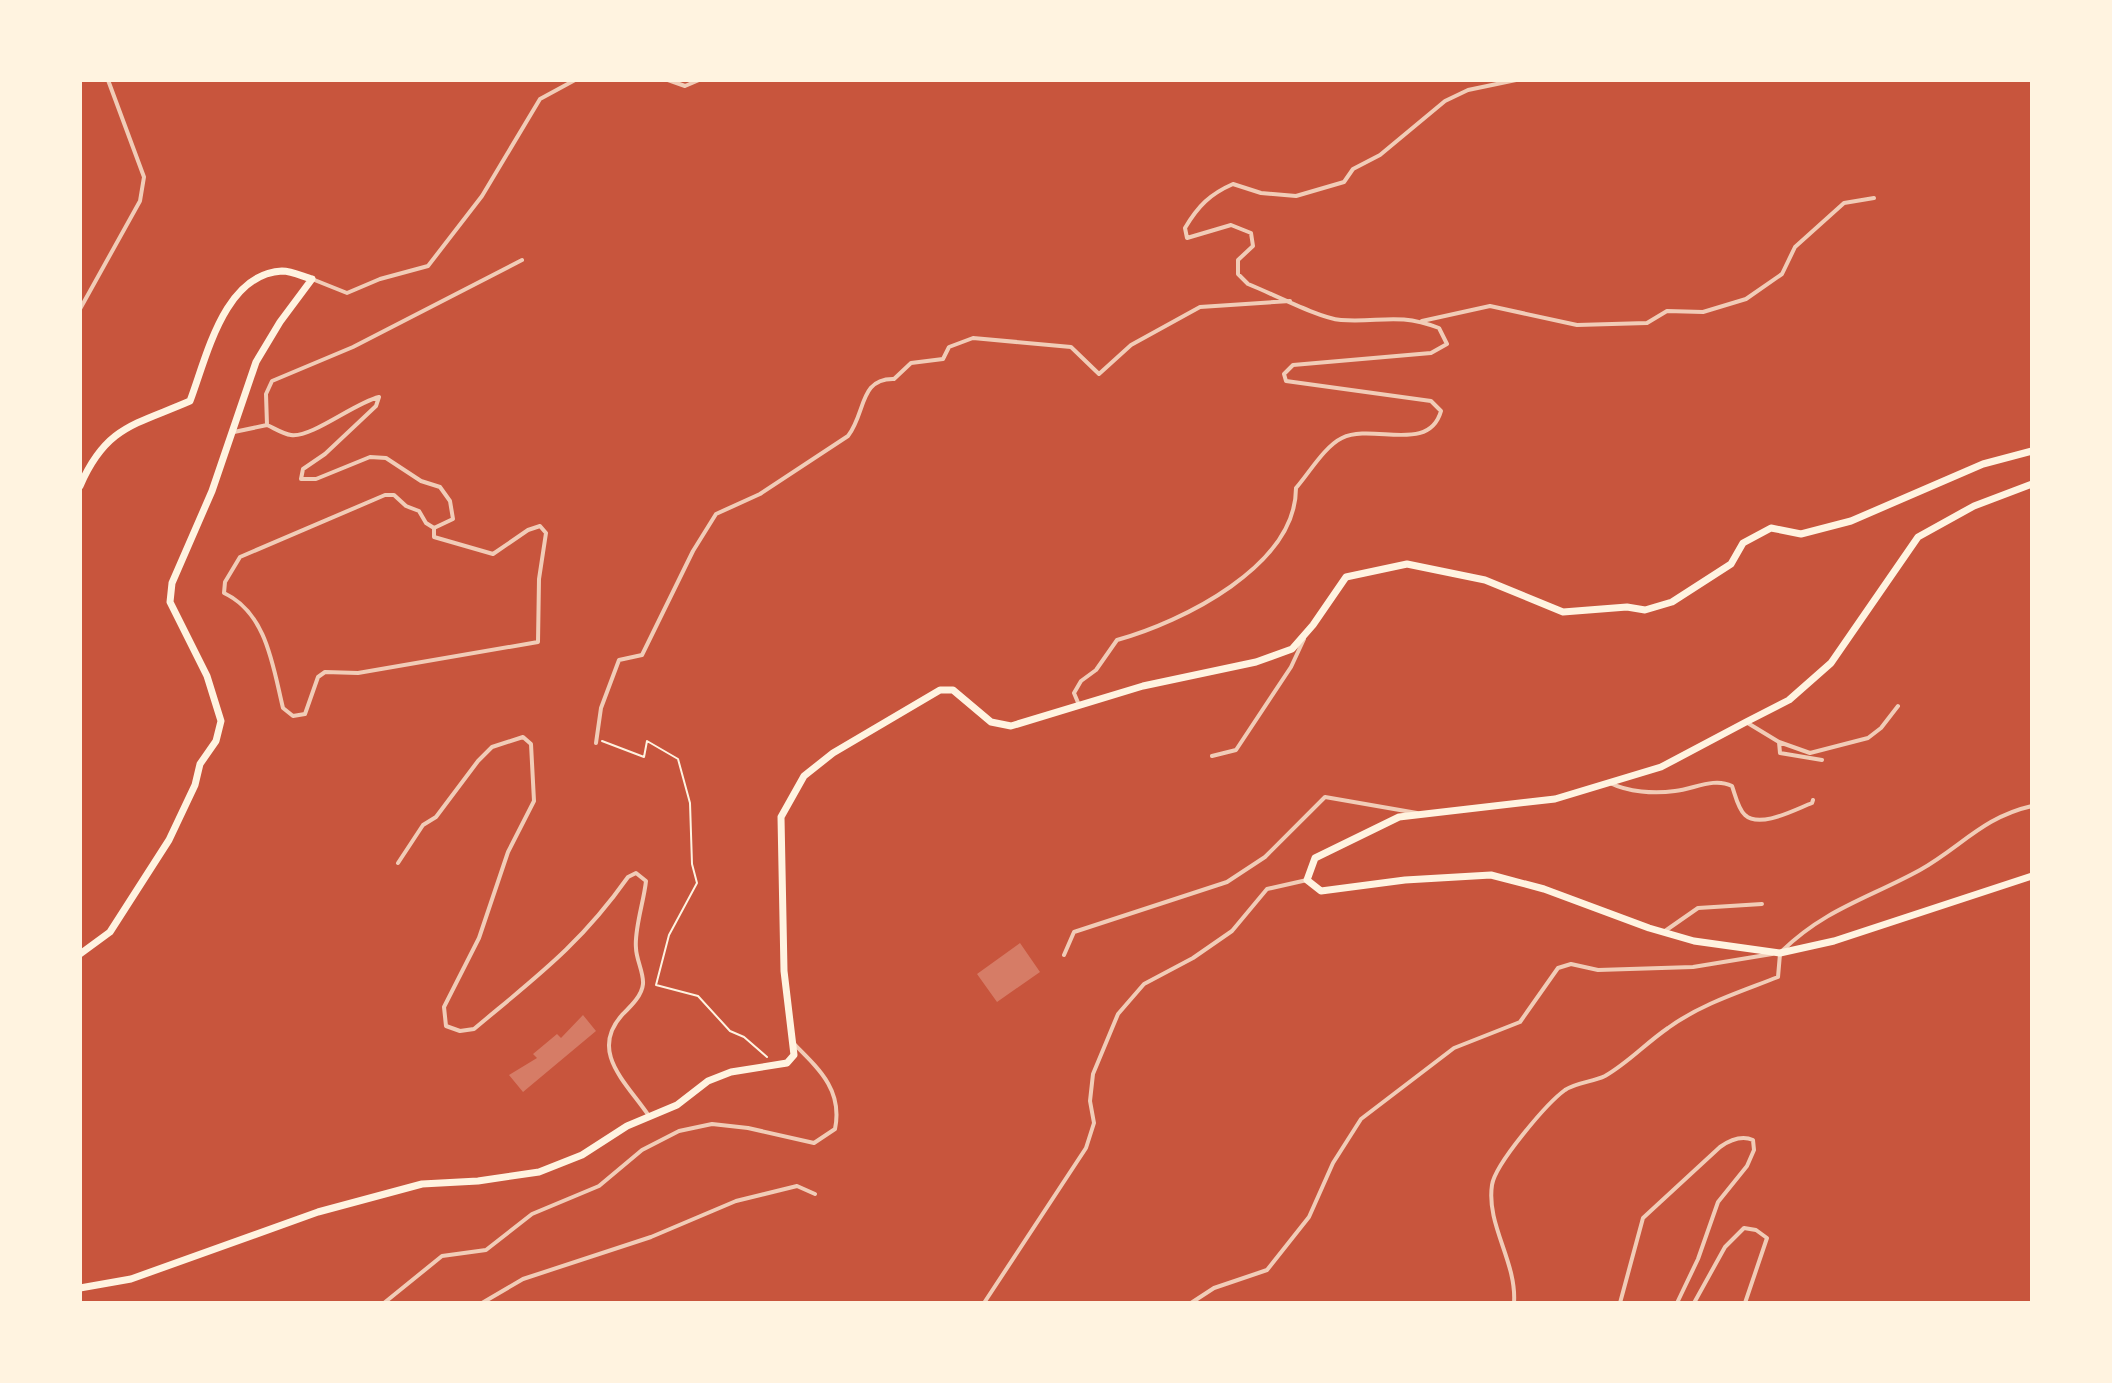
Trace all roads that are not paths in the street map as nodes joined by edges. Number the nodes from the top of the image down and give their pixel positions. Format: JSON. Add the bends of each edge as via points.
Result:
{"nodes":[{"id":1,"x":108,"y":80,"type":"edge"},
{"id":2,"x":575,"y":80,"type":"edge"},
{"id":3,"x":668,"y":80,"type":"edge"},
{"id":4,"x":699,"y":80,"type":"edge"},
{"id":5,"x":1516,"y":80,"type":"edge"},
{"id":6,"x":1469,"y":82,"type":"edge"},
{"id":7,"x":1468,"y":90,"type":"junction"},
{"id":8,"x":1874,"y":198,"type":"dead end"},
{"id":9,"x":522,"y":260,"type":"dead end"},
{"id":10,"x":312,"y":279,"type":"junction"},
{"id":11,"x":1292,"y":301,"type":"junction"},
{"id":12,"x":80,"y":309,"type":"edge"},
{"id":13,"x":1420,"y":321,"type":"junction"},
{"id":14,"x":267,"y":425,"type":"junction"},
{"id":15,"x":232,"y":433,"type":"junction"},
{"id":16,"x":2032,"y":451,"type":"edge"},
{"id":17,"x":2032,"y":484,"type":"edge"},
{"id":18,"x":80,"y":486,"type":"edge"},
{"id":19,"x":434,"y":528,"type":"junction"},
{"id":20,"x":1306,"y":633,"type":"junction"},
{"id":21,"x":1079,"y":705,"type":"junction"},
{"id":22,"x":1898,"y":706,"type":"dead end"},
{"id":23,"x":1746,"y":722,"type":"junction"},
{"id":24,"x":596,"y":741,"type":"road end"},
{"id":25,"x":1779,"y":742,"type":"junction"},
{"id":26,"x":1212,"y":756,"type":"dead end"},
{"id":27,"x":1822,"y":760,"type":"dead end"},
{"id":28,"x":1608,"y":782,"type":"junction"},
{"id":29,"x":1813,"y":800,"type":"dead end"},
{"id":30,"x":2032,"y":806,"type":"edge"},
{"id":31,"x":1431,"y":816,"type":"junction"},
{"id":32,"x":398,"y":863,"type":"dead end"},
{"id":33,"x":2032,"y":876,"type":"edge"},
{"id":34,"x":1307,"y":880,"type":"junction"},
{"id":35,"x":1762,"y":904,"type":"dead end"},
{"id":36,"x":1663,"y":932,"type":"junction"},
{"id":37,"x":1780,"y":953,"type":"junction"},
{"id":38,"x":80,"y":954,"type":"edge"},
{"id":39,"x":1064,"y":955,"type":"dead end"},
{"id":40,"x":793,"y":1042,"type":"junction"},
{"id":41,"x":649,"y":1116,"type":"junction"},
{"id":42,"x":815,"y":1194,"type":"dead end"},
{"id":43,"x":80,"y":1288,"type":"edge"},
{"id":44,"x":384,"y":1303,"type":"edge"},
{"id":45,"x":482,"y":1303,"type":"edge"},
{"id":46,"x":984,"y":1303,"type":"edge"},
{"id":47,"x":1191,"y":1303,"type":"edge"},
{"id":48,"x":1514,"y":1303,"type":"edge"},
{"id":49,"x":1620,"y":1303,"type":"edge"},
{"id":50,"x":1677,"y":1303,"type":"edge"},
{"id":51,"x":1694,"y":1303,"type":"edge"},
{"id":52,"x":1745,"y":1303,"type":"edge"}],
"edges":[{"from":1,"to":12,"type":"street","via":[[144,177],[140,201]]},
{"from":2,"to":10,"type":"street","via":[[540,99],[482,196],[428,266],[347,293]]},
{"from":3,"to":4,"type":"street","via":[[685,86]]},
{"from":5,"to":7,"type":"street"},
{"from":6,"to":7,"type":"street"},
{"from":7,"to":11,"type":"street","via":[[1353,169],[1344,182],[1296,196],[1233,184],[1210,194],[1195,211],[1185,228],[1187,238],[1231,225],[1251,233],[1253,246],[1238,260],[1238,274],[1248,284]]},
{"from":8,"to":13,"type":"street","via":[[1844,203],[1795,247],[1782,274],[1746,299],[1703,312],[1667,311],[1647,323],[1577,325],[1490,306]]},
{"from":9,"to":14,"type":"street","via":[[353,347],[272,381],[266,394]]},
{"from":10,"to":15,"type":"main road","via":[[256,362]]},
{"from":10,"to":18,"type":"main road","via":[[284,271],[258,277],[239,291],[190,401],[113,435],[89,464]]},
{"from":11,"to":13,"type":"street","via":[[1339,320]]},
{"from":11,"to":24,"type":"street","via":[[1200,307],[1131,345],[1099,374],[1071,347],[973,338],[949,347],[943,359],[911,363],[894,379],[880,379],[868,388],[857,425],[848,436],[760,494],[716,514],[642,655],[619,660],[601,708]]},
{"from":13,"to":21,"type":"street","via":[[1439,328],[1447,344],[1431,353],[1293,365],[1284,374],[1286,381],[1306,385],[1431,401],[1441,411],[1438,422],[1424,433],[1354,433],[1339,439],[1296,488],[1289,524],[1265,557],[1186,614],[1117,640],[1096,670],[1081,681],[1074,693]]},
{"from":14,"to":15,"type":"street"},
{"from":14,"to":19,"type":"street","via":[[292,435],[379,397],[376,406],[303,469],[301,479],[316,479],[370,457],[386,458],[440,487],[450,501],[453,519]]},
{"from":15,"to":38,"type":"main road","via":[[172,583],[170,602],[207,676],[221,721],[216,741],[200,764],[169,840],[110,932]]},
{"from":16,"to":20,"type":"main road","via":[[1983,464],[1860,519],[1801,534],[1771,528],[1743,543],[1731,564],[1672,602],[1645,610],[1563,612],[1485,580],[1407,564],[1346,577]]},
{"from":17,"to":23,"type":"main road","via":[[1974,506],[1918,537],[1831,663],[1789,700]]},
{"from":19,"to":19,"type":"street","via":[[419,511],[385,495],[240,557],[224,593],[237,599],[265,638],[283,708],[293,716],[305,714],[318,677],[325,672],[358,673],[538,642],[546,533],[540,526],[493,554],[434,537]]},
{"from":20,"to":21,"type":"main road","via":[[1292,649],[1256,662]]},
{"from":20,"to":26,"type":"street","via":[[1291,667],[1236,750]]},
{"from":21,"to":40,"type":"main road","via":[[1011,726],[991,722],[953,690],[940,690],[804,776],[781,817],[784,971]]},
{"from":22,"to":25,"type":"street","via":[[1868,738],[1810,753]]},
{"from":23,"to":25,"type":"street"},
{"from":23,"to":28,"type":"main road","via":[[1661,767]]},
{"from":25,"to":27,"type":"street","via":[[1780,753]]},
{"from":28,"to":29,"type":"street","via":[[1624,790],[1672,791],[1722,781],[1732,786],[1743,814],[1750,818],[1766,819]]},
{"from":28,"to":31,"type":"main road","via":[[1555,799]]},
{"from":30,"to":37,"type":"street","via":[[2004,812],[1922,869],[1808,926]]},
{"from":31,"to":34,"type":"main road","via":[[1399,817],[1347,839],[1315,858]]},
{"from":31,"to":39,"type":"street","via":[[1325,797],[1265,857],[1227,882],[1074,932]]},
{"from":32,"to":41,"type":"street","via":[[423,825],[436,817],[492,747],[523,737],[531,744],[534,801],[508,852],[479,938],[444,1007],[446,1026],[474,1029],[552,967],[636,873],[646,881],[636,934],[643,985],[610,1029],[606,1043],[613,1063]]},
{"from":33,"to":37,"type":"main road","via":[[1834,941]]},
{"from":34,"to":36,"type":"main road","via":[[1321,891],[1491,875]]},
{"from":34,"to":46,"type":"street","via":[[1267,889],[1232,931],[1144,984],[1118,1014],[1093,1074],[1094,1123],[1086,1148]]},
{"from":35,"to":36,"type":"street","via":[[1698,908]]},
{"from":36,"to":37,"type":"main road","via":[[1722,947]]},
{"from":37,"to":47,"type":"street","via":[[1693,967],[1558,968],[1520,1022],[1454,1048],[1361,1119],[1333,1163],[1309,1217],[1267,1270],[1214,1288]]},
{"from":37,"to":48,"type":"street","via":[[1778,977],[1701,1008],[1604,1077],[1568,1087],[1545,1106],[1492,1181],[1491,1202],[1511,1264]]},
{"from":40,"to":41,"type":"main road","via":[[794,1055],[787,1063],[731,1072]]},
{"from":40,"to":44,"type":"street","via":[[830,1085],[839,1110],[835,1129],[814,1143],[712,1124],[679,1131],[642,1150],[599,1186],[532,1214],[486,1250],[442,1256]]},
{"from":41,"to":43,"type":"main road","via":[[582,1155],[539,1172],[422,1184],[269,1228],[131,1279]]},
{"from":42,"to":45,"type":"street","via":[[797,1186],[736,1201],[651,1237],[523,1279]]},
{"from":49,"to":50,"type":"street","via":[[1643,1218],[1727,1142],[1753,1140],[1747,1166],[1718,1202]]},
{"from":51,"to":52,"type":"street","via":[[1725,1247],[1744,1228],[1767,1238]]}]}
